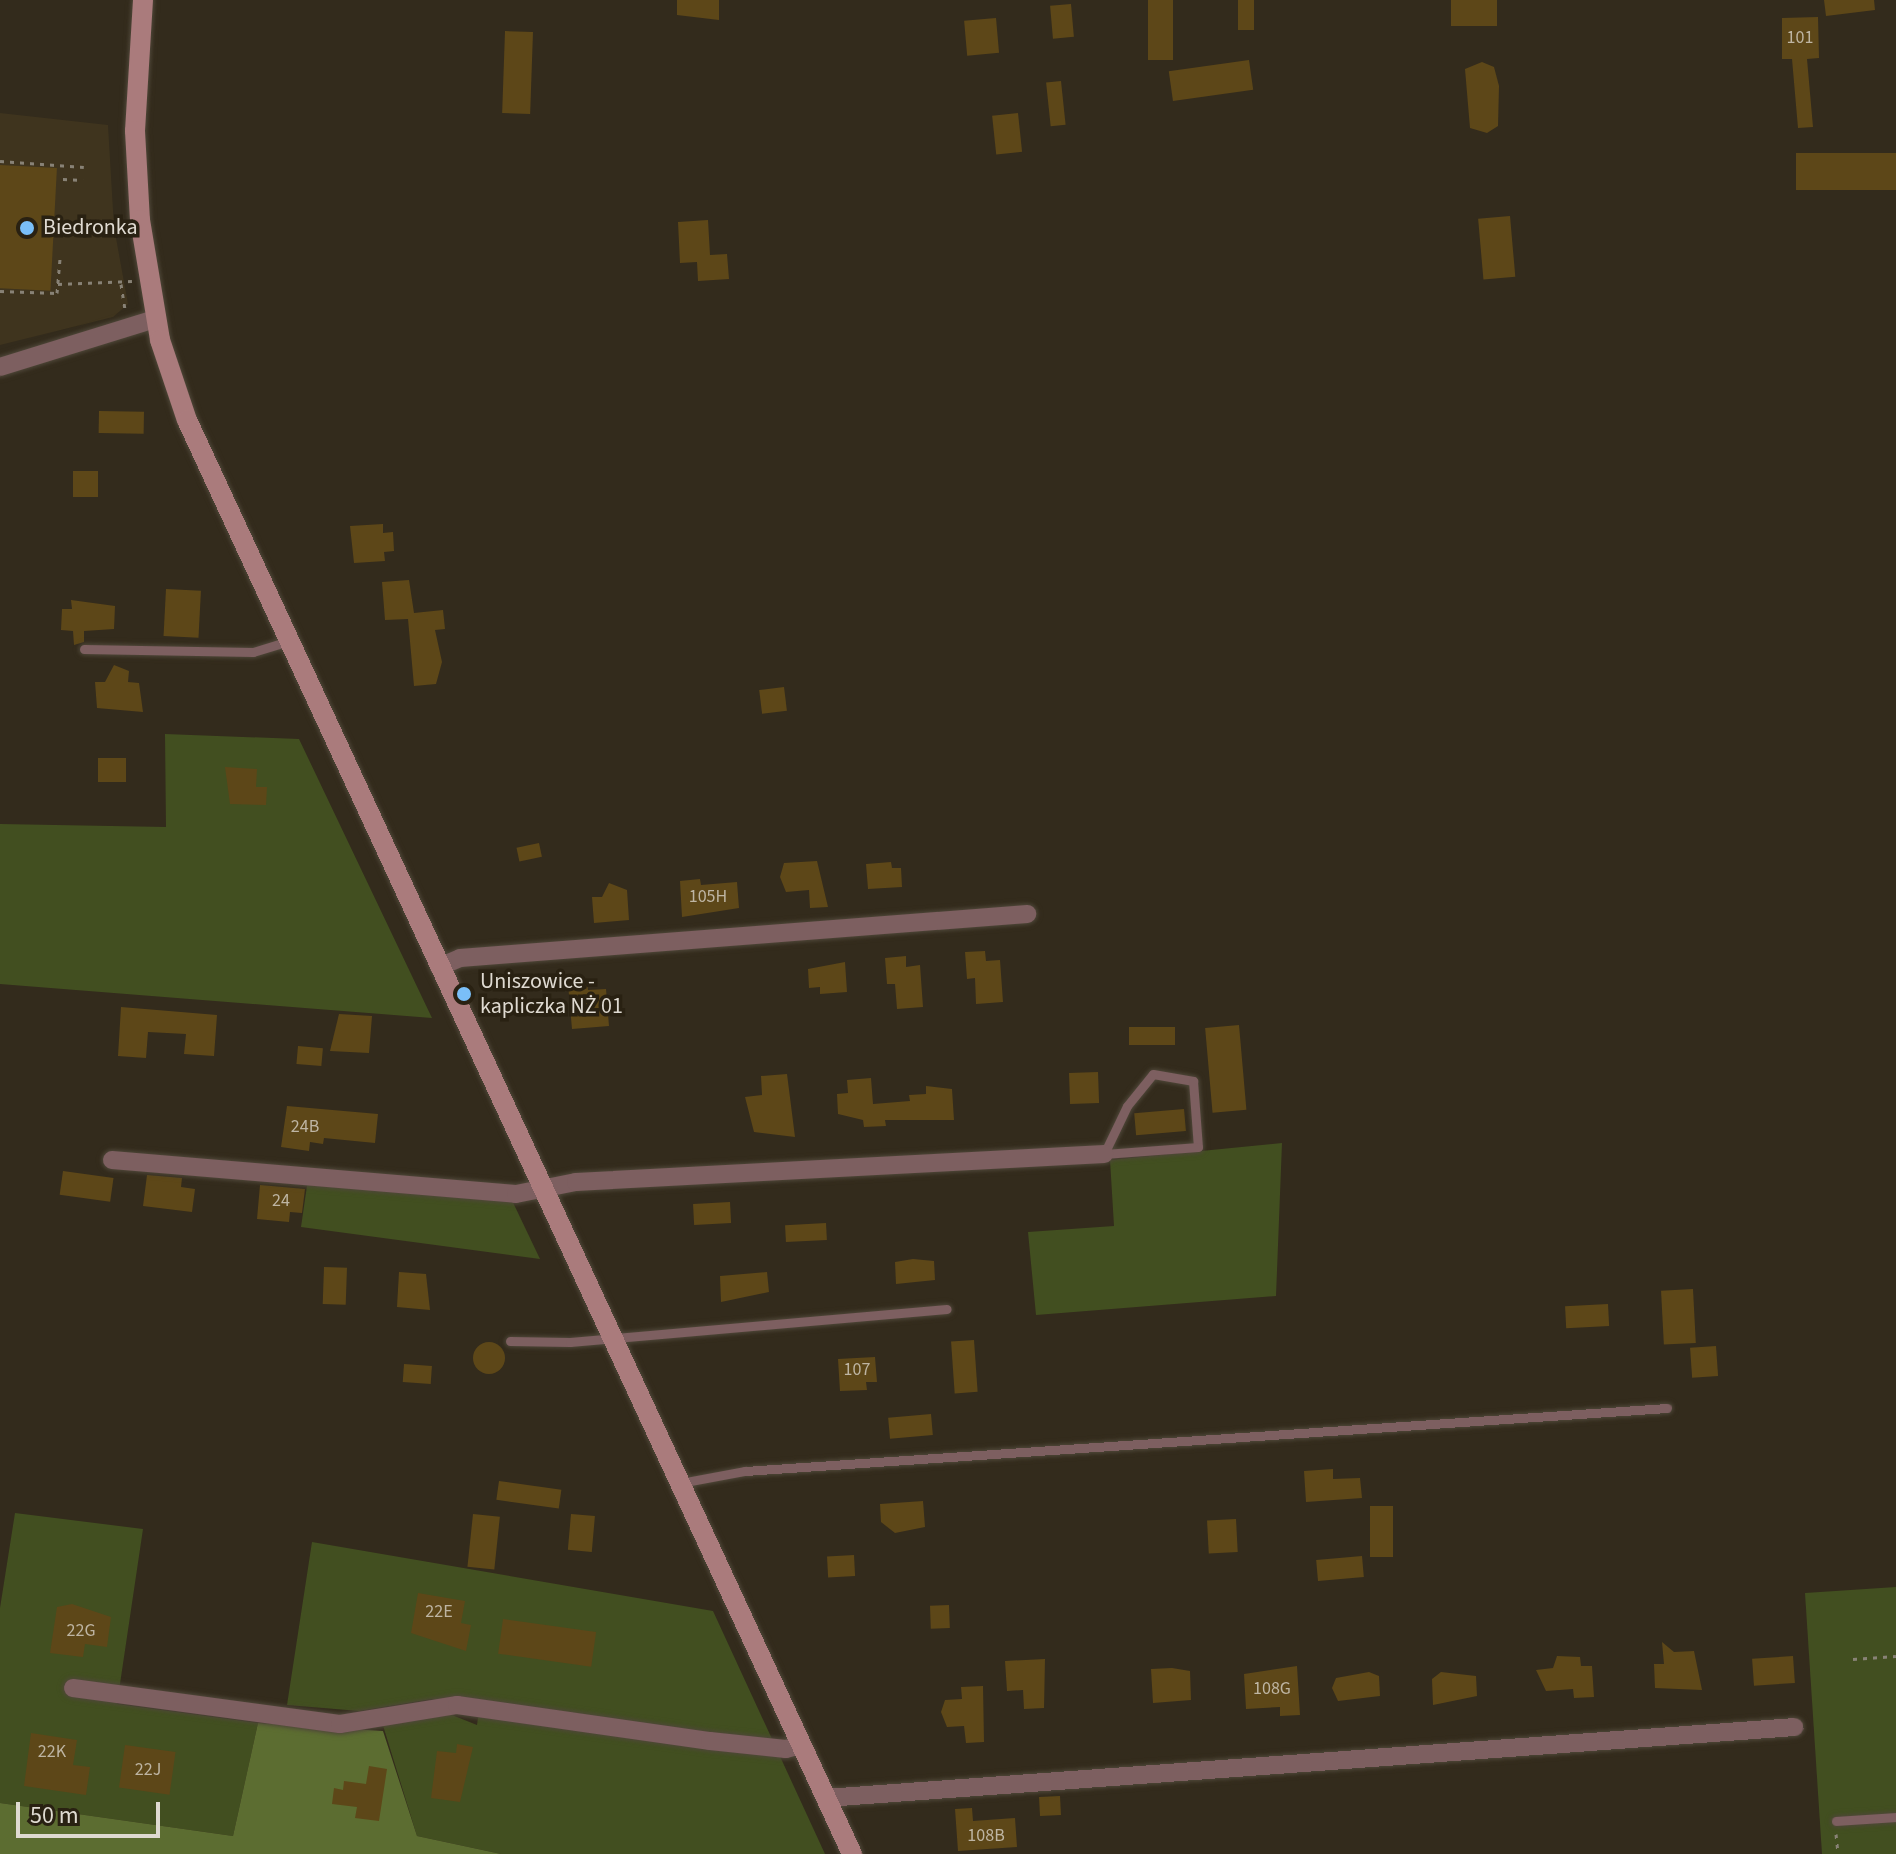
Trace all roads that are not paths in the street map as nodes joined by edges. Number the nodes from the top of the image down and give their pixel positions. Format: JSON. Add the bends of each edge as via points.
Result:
{"nodes":[{"id":1,"x":143,"y":0,"type":"edge"},
{"id":2,"x":155,"y":319,"type":"junction"},
{"id":3,"x":0,"y":367,"type":"edge"},
{"id":4,"x":289,"y":641,"type":"junction"},
{"id":5,"x":84,"y":649,"type":"dead end"},
{"id":6,"x":1027,"y":914,"type":"dead end"},
{"id":7,"x":439,"y":967,"type":"junction"},
{"id":8,"x":1104,"y":1154,"type":"junction"},
{"id":9,"x":112,"y":1160,"type":"dead end"},
{"id":10,"x":543,"y":1190,"type":"junction"},
{"id":11,"x":947,"y":1309,"type":"dead end"},
{"id":12,"x":610,"y":1334,"type":"junction"},
{"id":13,"x":510,"y":1341,"type":"dead end"},
{"id":14,"x":1667,"y":1408,"type":"dead end"},
{"id":15,"x":680,"y":1483,"type":"junction"},
{"id":16,"x":73,"y":1688,"type":"dead end"},
{"id":17,"x":1794,"y":1727,"type":"dead end"},
{"id":18,"x":801,"y":1745,"type":"junction"},
{"id":19,"x":826,"y":1798,"type":"junction"},
{"id":20,"x":1896,"y":1817,"type":"edge"},
{"id":21,"x":1836,"y":1821,"type":"road end"},
{"id":22,"x":852,"y":1854,"type":"edge"}],
"edges":[{"from":1,"to":2,"type":"street","via":[[135,141]]},
{"from":2,"to":3,"type":"street"},
{"from":2,"to":4,"type":"street","via":[[187,420]]},
{"from":4,"to":5,"type":"lane","via":[[253,652]]},
{"from":4,"to":7,"type":"street"},
{"from":6,"to":7,"type":"street","via":[[460,958]]},
{"from":7,"to":10,"type":"street"},
{"from":8,"to":8,"type":"lane","via":[[1198,1147],[1193,1081],[1153,1074],[1127,1106]]},
{"from":8,"to":10,"type":"street","via":[[576,1182]]},
{"from":9,"to":10,"type":"street","via":[[507,1194]]},
{"from":10,"to":12,"type":"street"},
{"from":11,"to":12,"type":"lane"},
{"from":12,"to":13,"type":"lane","via":[[570,1342]]},
{"from":12,"to":15,"type":"street"},
{"from":14,"to":15,"type":"lane","via":[[745,1471]]},
{"from":15,"to":18,"type":"street"},
{"from":16,"to":18,"type":"street","via":[[340,1724],[457,1705],[740,1745]]},
{"from":17,"to":19,"type":"street"},
{"from":18,"to":19,"type":"street"},
{"from":19,"to":22,"type":"street"},
{"from":20,"to":21,"type":"lane"}]}
